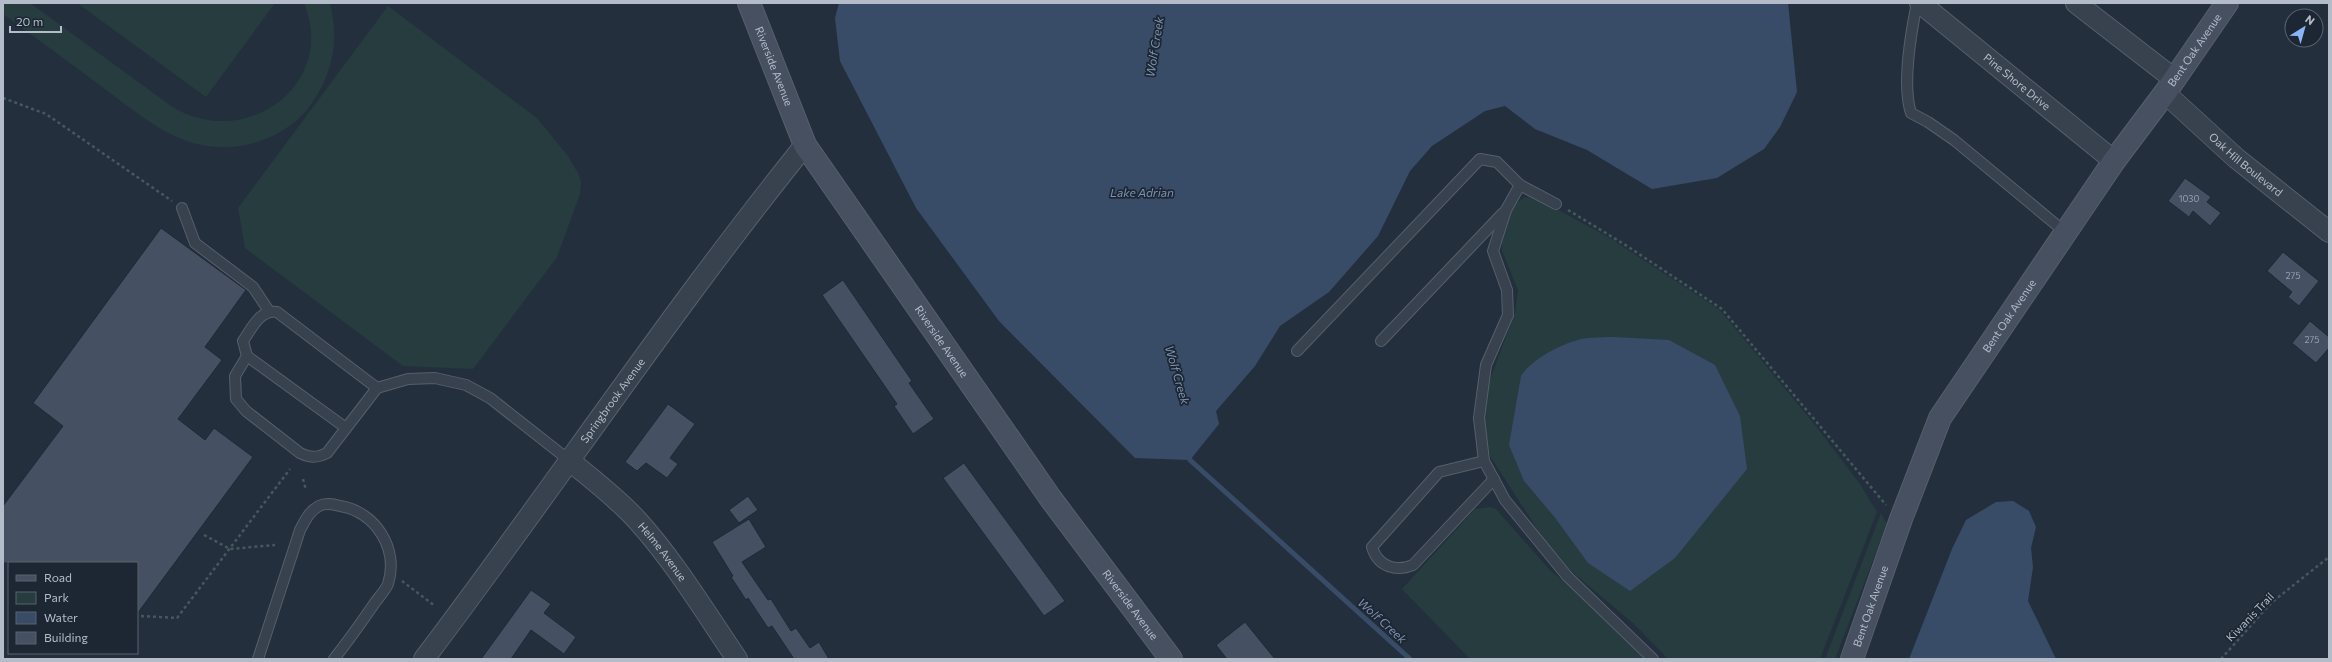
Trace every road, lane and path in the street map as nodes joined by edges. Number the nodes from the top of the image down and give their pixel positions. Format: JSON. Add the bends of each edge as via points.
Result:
{"nodes":[{"id":1,"x":749,"y":3,"type":"edge"},
{"id":2,"x":1917,"y":3,"type":"edge"},
{"id":3,"x":1920,"y":3,"type":"edge"},
{"id":4,"x":2076,"y":3,"type":"edge"},
{"id":5,"x":2227,"y":3,"type":"edge"},
{"id":6,"x":2169,"y":86,"type":"junction"},
{"id":7,"x":3,"y":98,"type":"edge"},
{"id":8,"x":805,"y":145,"type":"junction"},
{"id":9,"x":2114,"y":160,"type":"junction"},
{"id":10,"x":1520,"y":185,"type":"junction"},
{"id":11,"x":1556,"y":204,"type":"joint"},
{"id":12,"x":182,"y":208,"type":"joint"},
{"id":13,"x":1506,"y":210,"type":"junction"},
{"id":14,"x":2065,"y":232,"type":"junction"},
{"id":15,"x":2329,"y":232,"type":"edge"},
{"id":16,"x":269,"y":311,"type":"junction"},
{"id":17,"x":1381,"y":341,"type":"dead end"},
{"id":18,"x":1297,"y":351,"type":"dead end"},
{"id":19,"x":247,"y":356,"type":"junction"},
{"id":20,"x":377,"y":388,"type":"junction"},
{"id":21,"x":346,"y":428,"type":"junction"},
{"id":22,"x":570,"y":461,"type":"junction"},
{"id":23,"x":1484,"y":461,"type":"junction"},
{"id":24,"x":290,"y":470,"type":"dead end"},
{"id":25,"x":303,"y":479,"type":"dead end"},
{"id":26,"x":1494,"y":479,"type":"junction"},
{"id":27,"x":306,"y":490,"type":"dead end"},
{"id":28,"x":1901,"y":519,"type":"junction"},
{"id":29,"x":204,"y":535,"type":"dead end"},
{"id":30,"x":275,"y":545,"type":"dead end"},
{"id":31,"x":230,"y":549,"type":"junction"},
{"id":32,"x":2329,"y":557,"type":"edge"},
{"id":33,"x":399,"y":578,"type":"dead end"},
{"id":34,"x":436,"y":606,"type":"dead end"},
{"id":35,"x":141,"y":616,"type":"dead end"},
{"id":36,"x":1163,"y":656,"type":"edge"},
{"id":37,"x":258,"y":659,"type":"edge"},
{"id":38,"x":334,"y":659,"type":"edge"},
{"id":39,"x":424,"y":659,"type":"edge"},
{"id":40,"x":737,"y":659,"type":"edge"},
{"id":41,"x":1653,"y":659,"type":"edge"},
{"id":42,"x":1852,"y":659,"type":"edge"},
{"id":43,"x":2221,"y":659,"type":"edge"}],
"edges":[{"from":1,"to":8,"type":"street","name":"Riverside Avenue"},
{"from":2,"to":14,"type":"lane","via":[[1909,39],[1906,100],[1911,113],[1954,140]]},
{"from":3,"to":9,"type":"street","name":"Pine Shore Drive"},
{"from":4,"to":6,"type":"street"},
{"from":5,"to":6,"type":"street","name":"Bent Oak Avenue"},
{"from":6,"to":9,"type":"street","name":"Bent Oak Avenue"},
{"from":6,"to":15,"type":"street","name":"Oak Hill Boulevard","via":[[2236,158]]},
{"from":7,"to":12,"type":"path","via":[[46,114]]},
{"from":8,"to":22,"type":"street","name":"Springbrook Avenue","via":[[759,202]]},
{"from":8,"to":36,"type":"street","name":"Riverside Avenue"},
{"from":9,"to":14,"type":"street","name":"Bent Oak Avenue"},
{"from":10,"to":11,"type":"lane"},
{"from":10,"to":13,"type":"lane"},
{"from":10,"to":18,"type":"lane","via":[[1497,162],[1480,159]]},
{"from":11,"to":28,"type":"path","via":[[1627,246],[1722,309],[1882,501]]},
{"from":12,"to":16,"type":"lane","via":[[195,243],[253,287]]},
{"from":13,"to":17,"type":"lane"},
{"from":13,"to":23,"type":"lane","via":[[1492,251],[1507,290],[1508,315],[1486,365],[1480,418]]},
{"from":14,"to":28,"type":"street","name":"Bent Oak Avenue","via":[[1940,418]]},
{"from":16,"to":19,"type":"lane","via":[[263,314],[243,340]]},
{"from":16,"to":20,"type":"lane","via":[[277,312]]},
{"from":19,"to":21,"type":"lane"},
{"from":19,"to":21,"type":"lane","via":[[235,376],[236,399],[246,411],[300,453],[318,458],[327,453]]},
{"from":20,"to":21,"type":"lane"},
{"from":20,"to":22,"type":"lane","via":[[408,379],[435,378],[466,385],[490,398]]},
{"from":22,"to":39,"type":"street","name":"Springbrook Avenue"},
{"from":22,"to":40,"type":"street","name":"Helme Avenue","via":[[637,520],[680,575]]},
{"from":23,"to":26,"type":"lane"},
{"from":23,"to":26,"type":"lane","via":[[1439,472],[1372,547],[1374,554],[1391,569],[1403,569],[1413,565]]},
{"from":24,"to":31,"type":"path"},
{"from":25,"to":27,"type":"path"},
{"from":26,"to":41,"type":"lane","via":[[1505,500],[1567,576]]},
{"from":28,"to":42,"type":"street","name":"Bent Oak Avenue"},
{"from":29,"to":31,"type":"path"},
{"from":30,"to":31,"type":"path"},
{"from":31,"to":35,"type":"path","via":[[177,618]]},
{"from":32,"to":43,"type":"path","name":"Kiwanis Trail","via":[[2272,603]]},
{"from":33,"to":34,"type":"path"},
{"from":37,"to":38,"type":"lane","via":[[300,530],[307,516],[319,506],[329,504],[345,506],[373,523],[383,535],[390,553],[391,569],[387,586]]}]}
